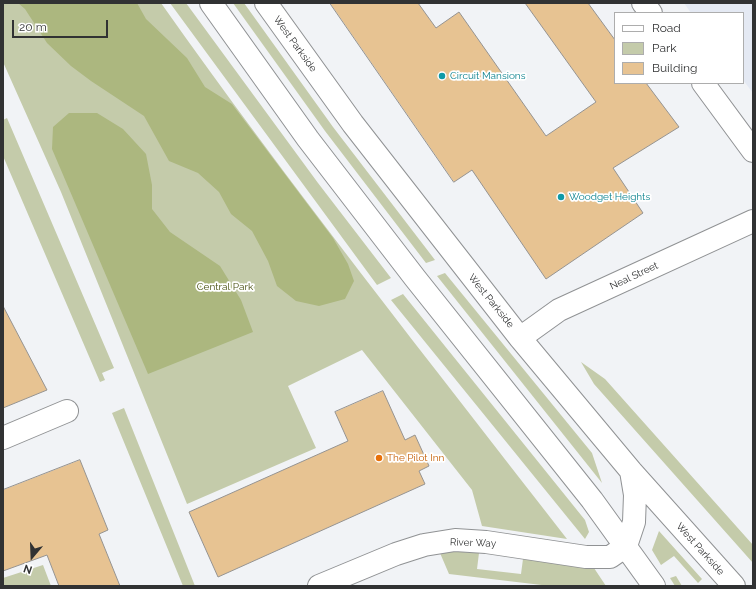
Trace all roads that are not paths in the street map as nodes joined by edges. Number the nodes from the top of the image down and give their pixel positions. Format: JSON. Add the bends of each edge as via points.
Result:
{"nodes":[{"id":1,"x":211,"y":3,"type":"edge"},
{"id":2,"x":266,"y":3,"type":"edge"},
{"id":3,"x":643,"y":3,"type":"edge"},
{"id":4,"x":649,"y":12,"type":"edge"},
{"id":5,"x":704,"y":84,"type":"edge"},
{"id":6,"x":753,"y":151,"type":"edge"},
{"id":7,"x":753,"y":221,"type":"edge"},
{"id":8,"x":520,"y":338,"type":"junction"},
{"id":9,"x":67,"y":411,"type":"dead end"},
{"id":10,"x":3,"y":438,"type":"edge"},
{"id":11,"x":631,"y":471,"type":"junction"},
{"id":12,"x":626,"y":546,"type":"junction"},
{"id":13,"x":319,"y":586,"type":"edge"},
{"id":14,"x":654,"y":586,"type":"edge"},
{"id":15,"x":734,"y":586,"type":"edge"}],
"edges":[{"from":1,"to":12,"type":"street","via":[[308,139]]},
{"from":2,"to":8,"type":"street","name":"West Parkside","via":[[353,124]]},
{"from":3,"to":4,"type":"street"},
{"from":5,"to":6,"type":"street"},
{"from":7,"to":8,"type":"street","name":"Neal Street","via":[[559,310]]},
{"from":8,"to":11,"type":"street","name":"West Parkside"},
{"from":9,"to":10,"type":"street"},
{"from":11,"to":12,"type":"street","via":[[635,495],[634,522]]},
{"from":11,"to":15,"type":"street","name":"West Parkside"},
{"from":12,"to":13,"type":"street","name":"River Way","via":[[610,557],[586,557],[486,542],[455,540],[424,545],[396,554]]},
{"from":12,"to":14,"type":"street"}]}
